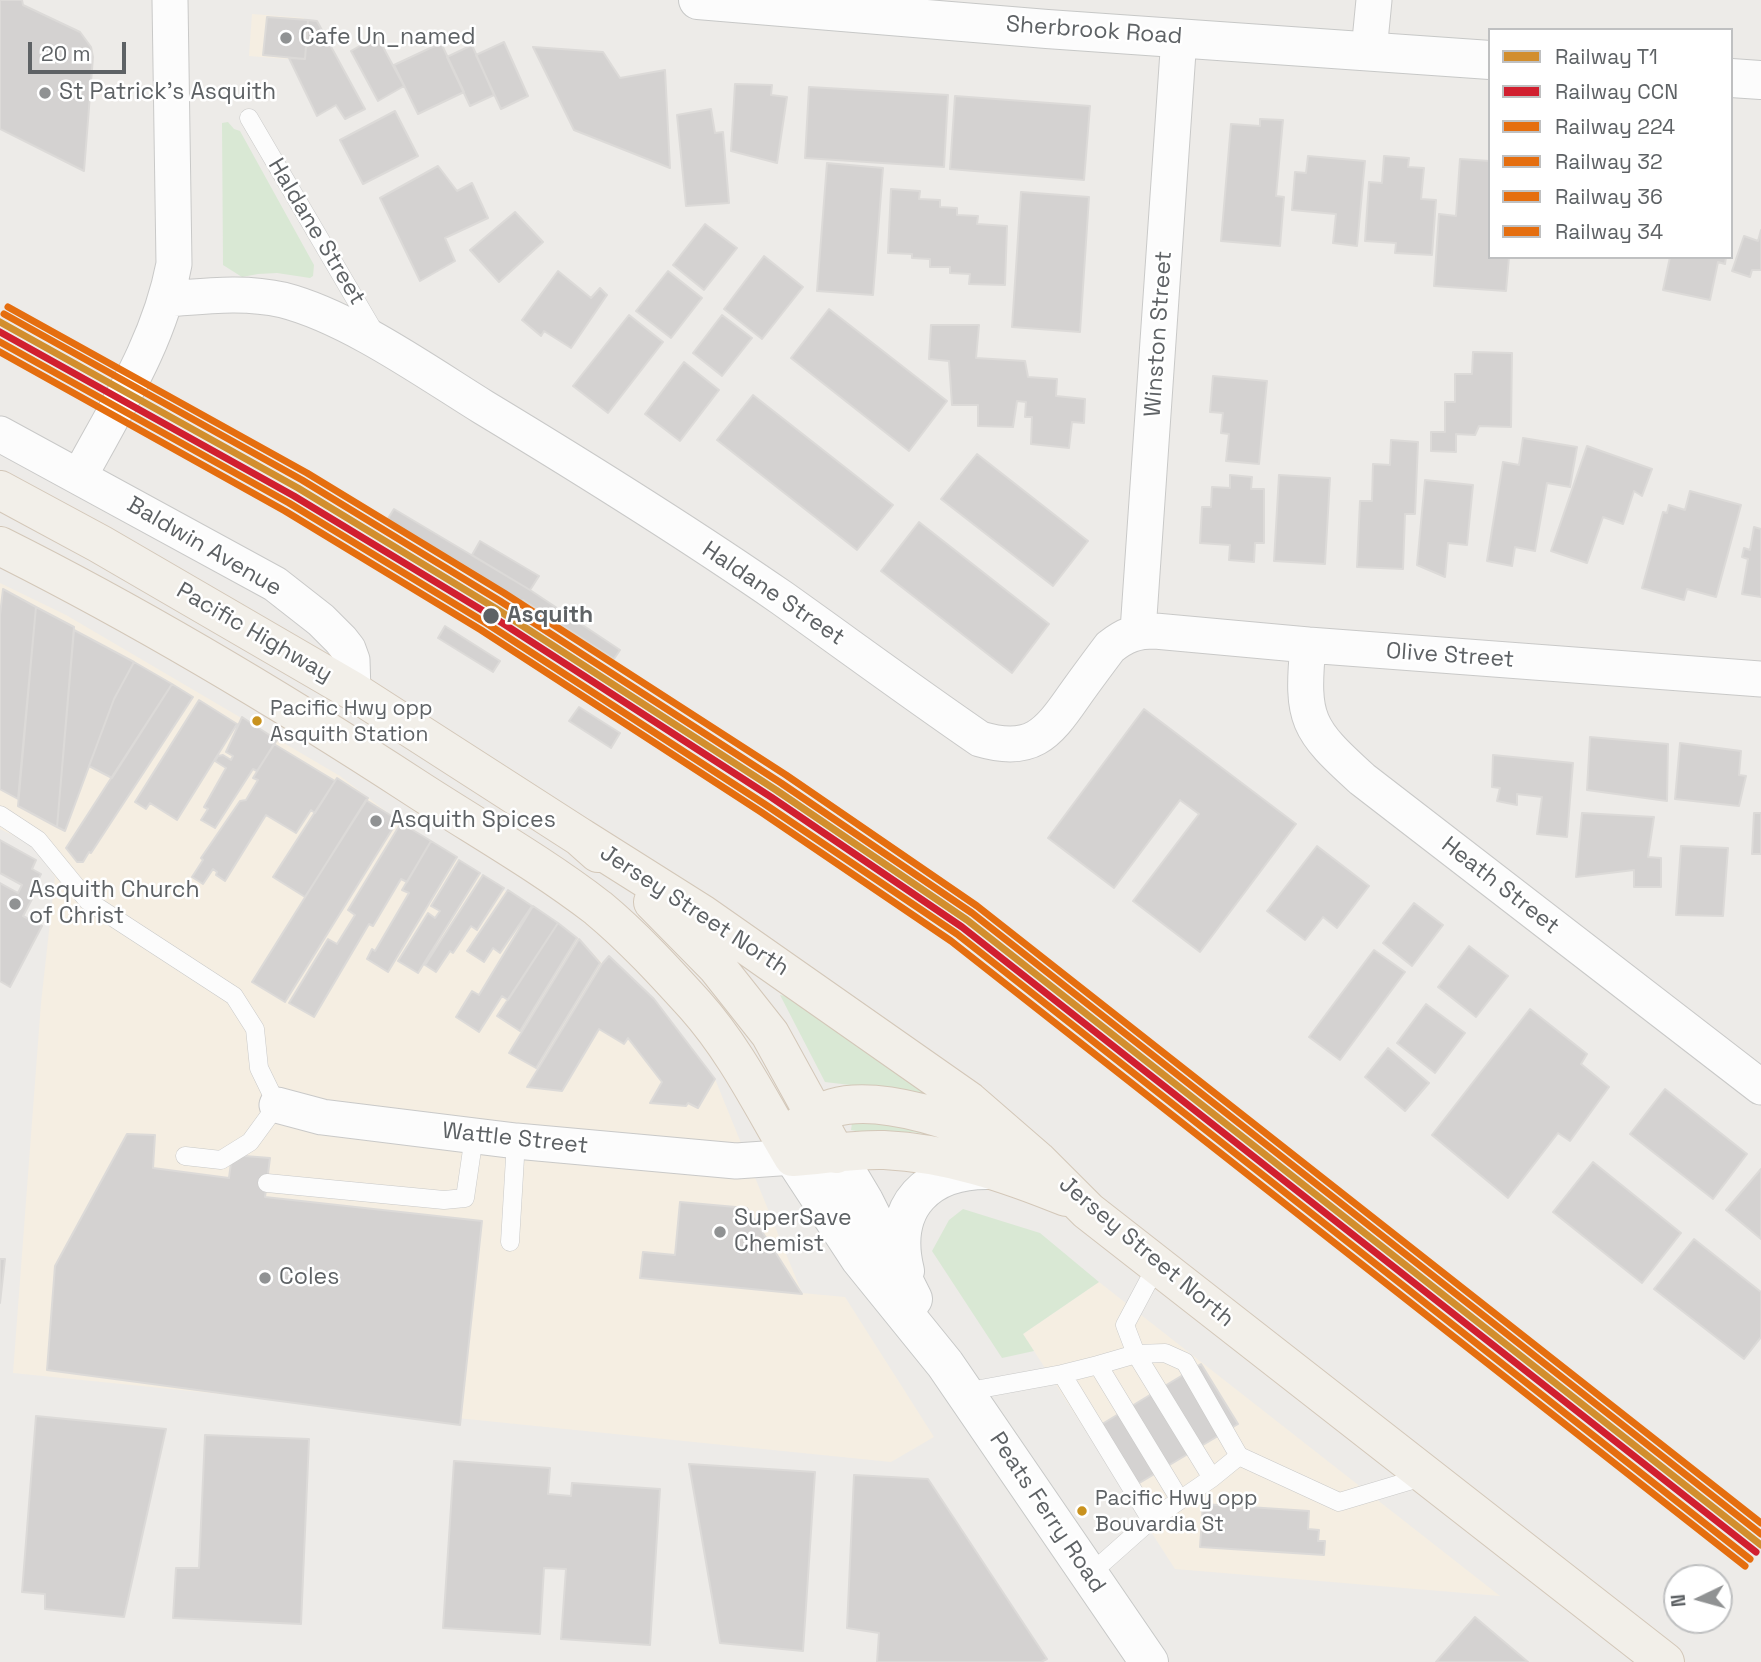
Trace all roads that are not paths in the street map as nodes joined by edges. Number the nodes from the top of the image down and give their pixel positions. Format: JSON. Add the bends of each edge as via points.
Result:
{"nodes":[{"id":1,"x":170,"y":0,"type":"edge"},
{"id":2,"x":698,"y":0,"type":"edge"},
{"id":3,"x":1374,"y":0,"type":"edge"},
{"id":4,"x":1179,"y":37,"type":"junction"},
{"id":5,"x":1369,"y":51,"type":"junction"},
{"id":6,"x":1488,"y":60,"type":"edge"},
{"id":7,"x":1733,"y":78,"type":"edge"},
{"id":8,"x":1761,"y":80,"type":"edge"},
{"id":9,"x":249,"y":118,"type":"dead end"},
{"id":10,"x":167,"y":299,"type":"junction"},
{"id":11,"x":383,"y":345,"type":"junction"},
{"id":12,"x":0,"y":434,"type":"edge"},
{"id":13,"x":79,"y":477,"type":"junction"},
{"id":14,"x":0,"y":490,"type":"edge"},
{"id":15,"x":0,"y":546,"type":"edge"},
{"id":16,"x":1138,"y":631,"type":"junction"},
{"id":17,"x":1308,"y":645,"type":"junction"},
{"id":18,"x":1761,"y":679,"type":"edge"},
{"id":19,"x":353,"y":691,"type":"junction"},
{"id":20,"x":330,"y":733,"type":"junction"},
{"id":21,"x":0,"y":816,"type":"edge"},
{"id":22,"x":580,"y":837,"type":"junction"},
{"id":23,"x":1761,"y":1087,"type":"edge"},
{"id":24,"x":277,"y":1105,"type":"junction"},
{"id":25,"x":815,"y":1116,"type":"junction"},
{"id":26,"x":474,"y":1136,"type":"junction"},
{"id":27,"x":516,"y":1141,"type":"junction"},
{"id":28,"x":777,"y":1151,"type":"junction"},
{"id":29,"x":836,"y":1154,"type":"junction"},
{"id":30,"x":184,"y":1156,"type":"dead end"},
{"id":31,"x":1037,"y":1160,"type":"junction"},
{"id":32,"x":992,"y":1170,"type":"junction"},
{"id":33,"x":267,"y":1183,"type":"dead end"},
{"id":34,"x":1088,"y":1211,"type":"junction"},
{"id":35,"x":510,"y":1242,"type":"dead end"},
{"id":36,"x":1158,"y":1263,"type":"junction"},
{"id":37,"x":914,"y":1301,"type":"junction"},
{"id":38,"x":1136,"y":1354,"type":"junction"},
{"id":39,"x":1098,"y":1365,"type":"junction"},
{"id":40,"x":1062,"y":1374,"type":"junction"},
{"id":41,"x":955,"y":1378,"type":"junction"},
{"id":42,"x":1239,"y":1457,"type":"junction"},
{"id":43,"x":1426,"y":1476,"type":"junction"},
{"id":44,"x":1212,"y":1478,"type":"junction"},
{"id":45,"x":1180,"y":1500,"type":"junction"},
{"id":46,"x":1151,"y":1520,"type":"junction"},
{"id":47,"x":1089,"y":1574,"type":"junction"},
{"id":48,"x":1149,"y":1662,"type":"edge"},
{"id":49,"x":1665,"y":1662,"type":"edge"}],
"edges":[{"from":1,"to":10,"type":"street","via":[[175,229]]},
{"from":2,"to":4,"type":"main road","name":"Sherbrook Road"},
{"from":3,"to":5,"type":"street"},
{"from":4,"to":5,"type":"main road","name":"Sherbrook Road"},
{"from":4,"to":16,"type":"street","name":"Winston Street"},
{"from":5,"to":6,"type":"main road","name":"Sherbrook Road"},
{"from":7,"to":8,"type":"main road"},
{"from":9,"to":11,"type":"lane","name":"Haldane Street"},
{"from":10,"to":11,"type":"street","name":"Haldane Street","via":[[222,294],[283,300],[316,311]]},
{"from":10,"to":13,"type":"street","via":[[155,334]]},
{"from":11,"to":16,"type":"street","name":"Haldane Street","via":[[749,576],[980,739],[1013,744],[1048,731],[1110,647]]},
{"from":12,"to":13,"type":"street","name":"Baldwin Avenue"},
{"from":13,"to":19,"type":"street","name":"Baldwin Avenue","via":[[275,584],[321,620],[348,649]]},
{"from":14,"to":19,"type":"main road","name":"Pacific Highway"},
{"from":15,"to":20,"type":"main road","name":"Pacific Highway","via":[[83,588]]},
{"from":16,"to":17,"type":"street","name":"Olive Street"},
{"from":17,"to":18,"type":"street","name":"Olive Street"},
{"from":17,"to":23,"type":"street","name":"Heath Street","via":[[1306,707],[1326,746],[1362,779]]},
{"from":19,"to":20,"type":"main road"},
{"from":19,"to":22,"type":"main road","name":"Pacific Highway"},
{"from":20,"to":28,"type":"main road","name":"Pacific Highway","via":[[555,877],[616,925],[698,1008],[727,1047],[755,1089]]},
{"from":21,"to":24,"type":"lane","via":[[38,840],[88,901],[234,996],[255,1029],[259,1068]]},
{"from":22,"to":25,"type":"main road","name":"Pacific Highway","via":[[717,967],[770,1034]]},
{"from":22,"to":31,"type":"main road","name":"Jersey Street North","via":[[702,914],[922,1066],[978,1107]]},
{"from":24,"to":26,"type":"street","name":"Wattle Street","via":[[323,1117]]},
{"from":24,"to":30,"type":"lane","via":[[250,1142],[221,1160]]},
{"from":25,"to":28,"type":"main road"},
{"from":25,"to":29,"type":"main road","name":"Pacific Highway"},
{"from":25,"to":31,"type":"main road","via":[[856,1105],[912,1111],[999,1139]]},
{"from":26,"to":27,"type":"street","name":"Wattle Street"},
{"from":26,"to":33,"type":"lane","via":[[465,1198],[444,1200]]},
{"from":27,"to":28,"type":"street","name":"Wattle Street","via":[[736,1161]]},
{"from":27,"to":35,"type":"lane"},
{"from":28,"to":29,"type":"main road"},
{"from":28,"to":41,"type":"main road","name":"Peats Ferry Road"},
{"from":29,"to":32,"type":"main road","via":[[917,1153]]},
{"from":29,"to":37,"type":"main road","name":"Peats Ferry Road"},
{"from":31,"to":34,"type":"main road","name":"Jersey Street North"},
{"from":32,"to":34,"type":"main road","via":[[1066,1197]]},
{"from":32,"to":37,"type":"main road","via":[[970,1170],[939,1179],[914,1199],[901,1246]]},
{"from":34,"to":36,"type":"main road","name":"Jersey Street North"},
{"from":36,"to":38,"type":"lane","via":[[1125,1325]]},
{"from":36,"to":43,"type":"main road","name":"Jersey Street North"},
{"from":37,"to":41,"type":"main road","name":"Peats Ferry Road"},
{"from":38,"to":39,"type":"lane"},
{"from":38,"to":42,"type":"lane","via":[[1165,1353],[1185,1362]]},
{"from":38,"to":44,"type":"lane"},
{"from":39,"to":40,"type":"lane"},
{"from":39,"to":45,"type":"lane"},
{"from":40,"to":41,"type":"lane"},
{"from":40,"to":46,"type":"lane"},
{"from":41,"to":47,"type":"main road","name":"Peats Ferry Road"},
{"from":42,"to":43,"type":"lane","via":[[1339,1502]]},
{"from":42,"to":44,"type":"lane"},
{"from":43,"to":49,"type":"main road","name":"Jersey Street North"},
{"from":44,"to":45,"type":"lane"},
{"from":45,"to":46,"type":"lane"},
{"from":46,"to":47,"type":"lane"},
{"from":47,"to":48,"type":"main road","name":"Peats Ferry Road"}]}
